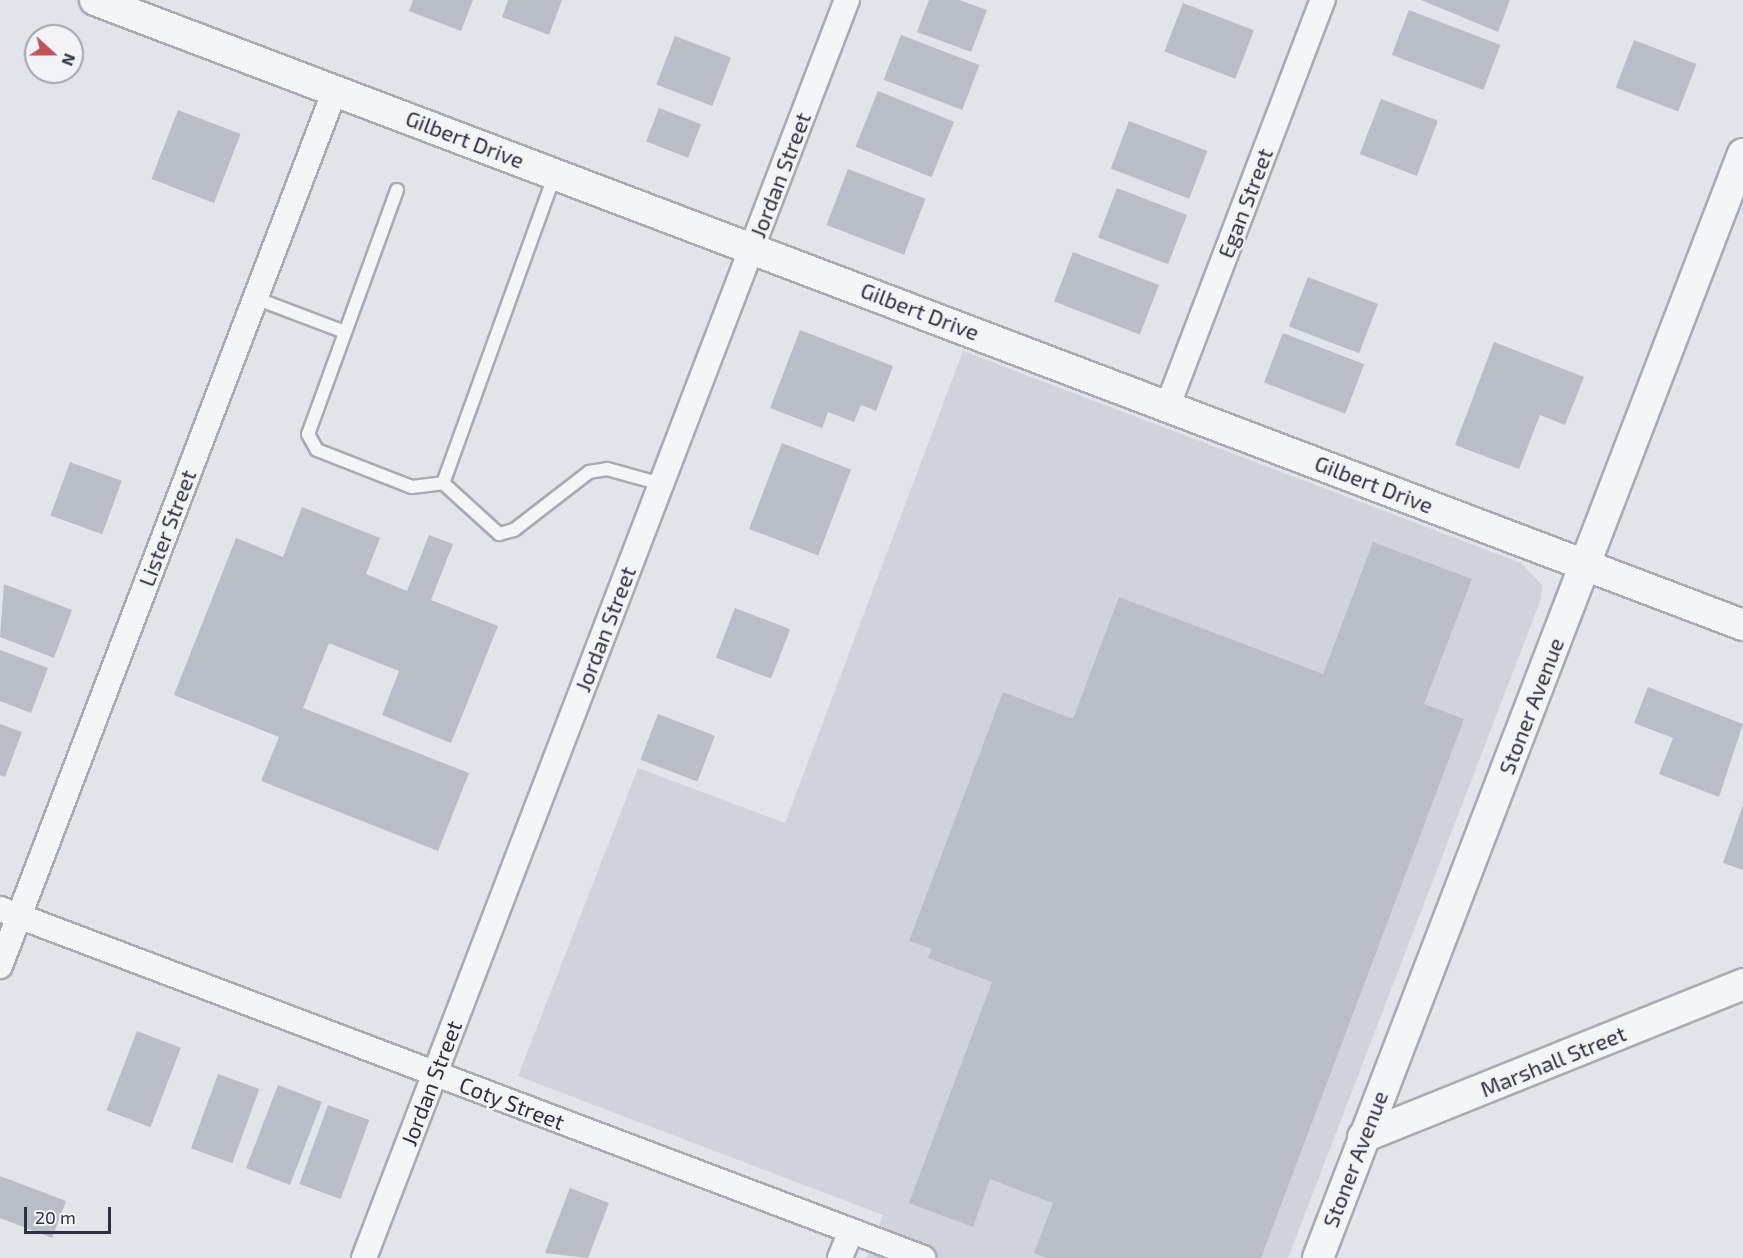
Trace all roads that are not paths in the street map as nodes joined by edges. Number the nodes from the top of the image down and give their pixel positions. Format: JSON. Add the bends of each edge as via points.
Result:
{"nodes":[{"id":1,"x":95,"y":0,"type":"edge"},
{"id":2,"x":847,"y":0,"type":"edge"},
{"id":3,"x":1323,"y":0,"type":"edge"},
{"id":4,"x":334,"y":90,"type":"junction"},
{"id":5,"x":1743,"y":154,"type":"edge"},
{"id":6,"x":555,"y":173,"type":"junction"},
{"id":7,"x":397,"y":190,"type":"dead end"},
{"id":8,"x":752,"y":247,"type":"junction"},
{"id":9,"x":255,"y":298,"type":"junction"},
{"id":10,"x":345,"y":332,"type":"junction"},
{"id":11,"x":1168,"y":405,"type":"junction"},
{"id":12,"x":444,"y":477,"type":"junction"},
{"id":13,"x":661,"y":484,"type":"junction"},
{"id":14,"x":1585,"y":565,"type":"junction"},
{"id":15,"x":1743,"y":625,"type":"edge"},
{"id":16,"x":10,"y":912,"type":"edge"},
{"id":17,"x":0,"y":966,"type":"edge"},
{"id":18,"x":1743,"y":984,"type":"edge"},
{"id":19,"x":435,"y":1073,"type":"junction"},
{"id":20,"x":1363,"y":1137,"type":"junction"},
{"id":21,"x":851,"y":1231,"type":"junction"},
{"id":22,"x":364,"y":1258,"type":"edge"},
{"id":23,"x":840,"y":1258,"type":"edge"},
{"id":24,"x":924,"y":1258,"type":"edge"},
{"id":25,"x":1318,"y":1258,"type":"edge"}],
"edges":[{"from":1,"to":4,"type":"street","name":"Gilbert Drive"},
{"from":2,"to":8,"type":"street","name":"Jordan Street"},
{"from":3,"to":11,"type":"street","name":"Egan Street"},
{"from":4,"to":6,"type":"street","name":"Gilbert Drive"},
{"from":4,"to":9,"type":"street","name":"Lister Street"},
{"from":5,"to":14,"type":"street","name":"Stoner Avenue"},
{"from":6,"to":8,"type":"street","name":"Gilbert Drive"},
{"from":6,"to":12,"type":"lane"},
{"from":7,"to":10,"type":"lane"},
{"from":8,"to":11,"type":"street","name":"Gilbert Drive"},
{"from":8,"to":13,"type":"street","name":"Jordan Street"},
{"from":9,"to":10,"type":"lane"},
{"from":9,"to":16,"type":"street","name":"Lister Street"},
{"from":10,"to":12,"type":"lane","via":[[310,442],[317,450],[412,487]]},
{"from":11,"to":14,"type":"street","name":"Gilbert Drive"},
{"from":12,"to":13,"type":"lane","via":[[488,528],[499,534],[514,530],[589,472],[607,469]]},
{"from":13,"to":19,"type":"street","name":"Jordan Street"},
{"from":14,"to":15,"type":"street","name":"Gilbert Drive"},
{"from":14,"to":20,"type":"street","name":"Stoner Avenue"},
{"from":16,"to":17,"type":"street","name":"Lister Street"},
{"from":16,"to":19,"type":"street","name":"Coty Street"},
{"from":18,"to":20,"type":"street","name":"Marshall Street"},
{"from":19,"to":21,"type":"street","name":"Coty Street"},
{"from":19,"to":22,"type":"street","name":"Jordan Street"},
{"from":20,"to":25,"type":"street","name":"Stoner Avenue"},
{"from":21,"to":23,"type":"street"},
{"from":21,"to":24,"type":"street","name":"Coty Street"}]}
